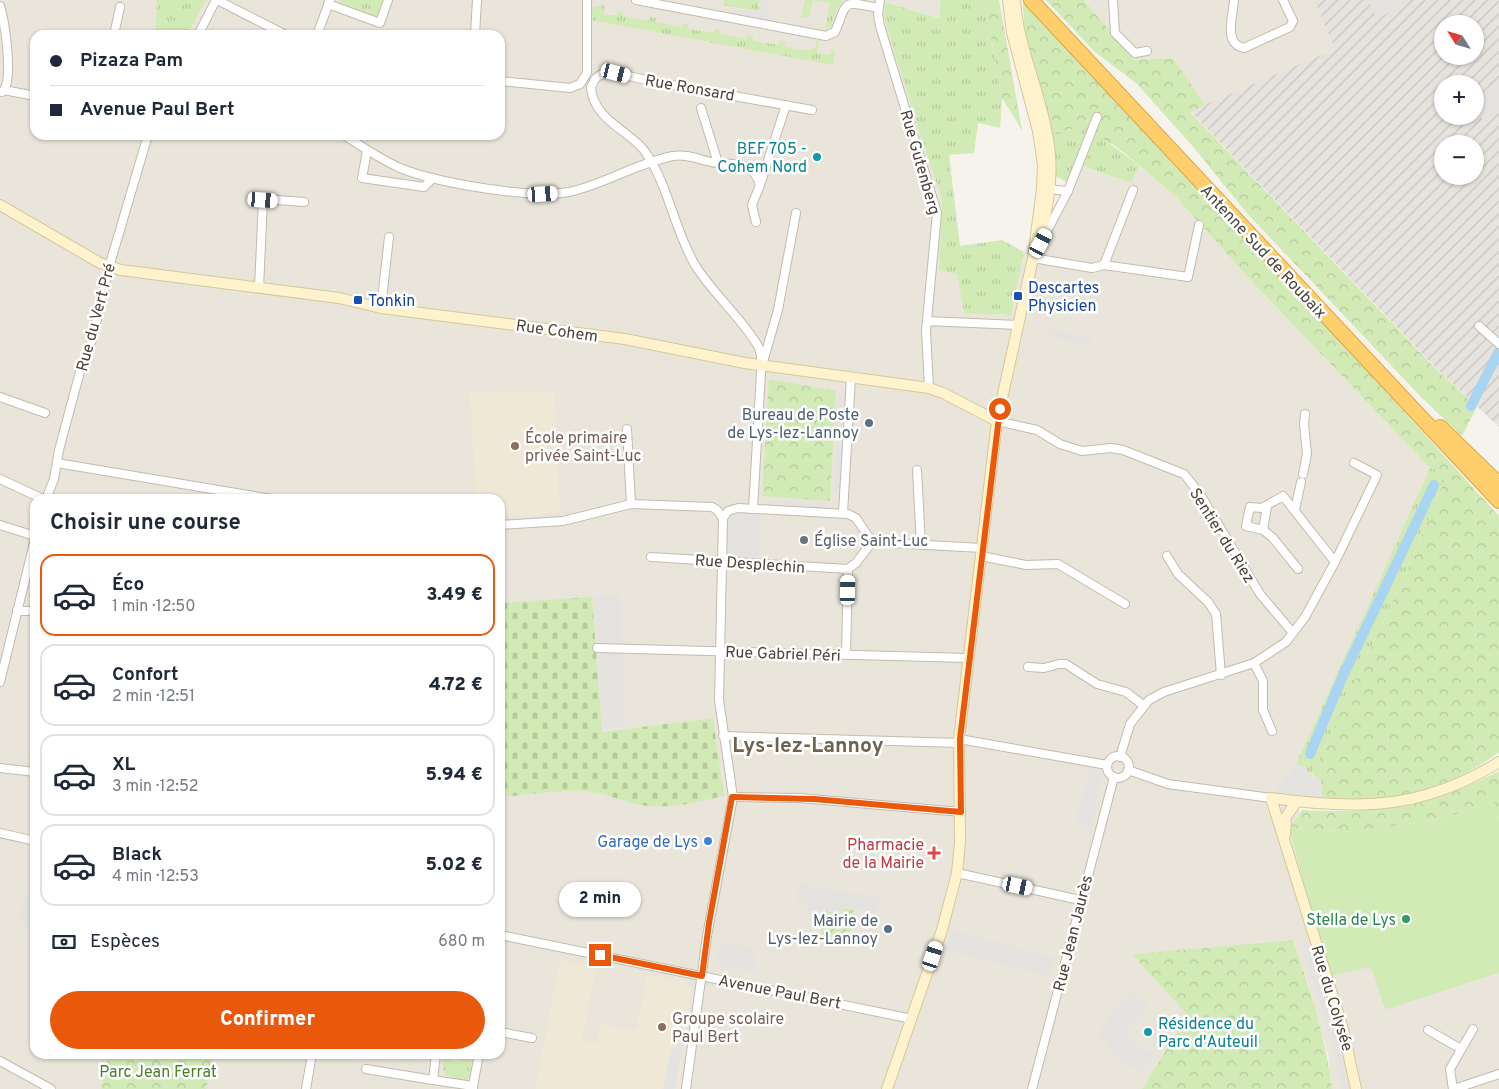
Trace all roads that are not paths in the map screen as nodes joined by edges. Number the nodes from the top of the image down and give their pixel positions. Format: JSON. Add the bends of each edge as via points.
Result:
{"nodes":[{"id":1,"x":217,"y":0,"type":"edge"},
{"id":2,"x":388,"y":0,"type":"edge"},
{"id":3,"x":477,"y":0,"type":"edge"},
{"id":4,"x":587,"y":0,"type":"edge"},
{"id":5,"x":636,"y":0,"type":"edge"},
{"id":6,"x":1008,"y":0,"type":"edge"},
{"id":7,"x":1015,"y":0,"type":"edge"},
{"id":8,"x":1031,"y":0,"type":"edge"},
{"id":9,"x":1039,"y":0,"type":"edge"},
{"id":10,"x":1113,"y":0,"type":"edge"},
{"id":11,"x":1234,"y":0,"type":"edge"},
{"id":12,"x":1283,"y":0,"type":"edge"},
{"id":13,"x":329,"y":2,"type":"edge"},
{"id":14,"x":879,"y":4,"type":"edge"},
{"id":15,"x":0,"y":6,"type":"edge"},
{"id":16,"x":120,"y":7,"type":"dead end"},
{"id":17,"x":115,"y":30,"type":"edge"},
{"id":18,"x":201,"y":30,"type":"edge"},
{"id":19,"x":276,"y":30,"type":"edge"},
{"id":20,"x":319,"y":30,"type":"edge"},
{"id":21,"x":475,"y":30,"type":"edge"},
{"id":22,"x":1147,"y":51,"type":"dead end"},
{"id":23,"x":505,"y":82,"type":"edge"},
{"id":24,"x":2,"y":92,"type":"edge"},
{"id":25,"x":30,"y":95,"type":"edge"},
{"id":26,"x":786,"y":105,"type":"junction"},
{"id":27,"x":701,"y":108,"type":"dead end"},
{"id":28,"x":812,"y":110,"type":"dead end"},
{"id":29,"x":1097,"y":117,"type":"dead end"},
{"id":30,"x":147,"y":140,"type":"edge"},
{"id":31,"x":351,"y":140,"type":"edge"},
{"id":32,"x":367,"y":151,"type":"junction"},
{"id":33,"x":652,"y":162,"type":"junction"},
{"id":34,"x":718,"y":163,"type":"junction"},
{"id":35,"x":433,"y":178,"type":"junction"},
{"id":36,"x":760,"y":185,"type":"junction"},
{"id":37,"x":1046,"y":189,"type":"junction"},
{"id":38,"x":1133,"y":190,"type":"dead end"},
{"id":39,"x":1068,"y":191,"type":"junction"},
{"id":40,"x":304,"y":202,"type":"dead end"},
{"id":41,"x":0,"y":205,"type":"edge"},
{"id":42,"x":796,"y":213,"type":"dead end"},
{"id":43,"x":756,"y":222,"type":"dead end"},
{"id":44,"x":1199,"y":224,"type":"dead end"},
{"id":45,"x":389,"y":237,"type":"dead end"},
{"id":46,"x":1033,"y":258,"type":"junction"},
{"id":47,"x":1104,"y":265,"type":"junction"},
{"id":48,"x":109,"y":267,"type":"junction"},
{"id":49,"x":258,"y":288,"type":"junction"},
{"id":50,"x":381,"y":308,"type":"junction"},
{"id":51,"x":927,"y":321,"type":"junction"},
{"id":52,"x":1018,"y":325,"type":"junction"},
{"id":53,"x":1479,"y":326,"type":"dead end"},
{"id":54,"x":1496,"y":342,"type":"edge"},
{"id":55,"x":762,"y":366,"type":"junction"},
{"id":56,"x":851,"y":377,"type":"junction"},
{"id":57,"x":929,"y":388,"type":"junction"},
{"id":58,"x":0,"y":397,"type":"edge"},
{"id":59,"x":45,"y":413,"type":"dead end"},
{"id":60,"x":1305,"y":414,"type":"dead end"},
{"id":61,"x":997,"y":421,"type":"junction"},
{"id":62,"x":627,"y":428,"type":"dead end"},
{"id":63,"x":57,"y":463,"type":"junction"},
{"id":64,"x":1354,"y":464,"type":"dead end"},
{"id":65,"x":917,"y":470,"type":"dead end"},
{"id":66,"x":0,"y":479,"type":"edge"},
{"id":67,"x":1499,"y":484,"type":"edge"},
{"id":68,"x":34,"y":494,"type":"edge"},
{"id":69,"x":47,"y":494,"type":"edge"},
{"id":70,"x":243,"y":494,"type":"edge"},
{"id":71,"x":1499,"y":501,"type":"edge"},
{"id":72,"x":631,"y":504,"type":"junction"},
{"id":73,"x":1267,"y":506,"type":"junction"},
{"id":74,"x":753,"y":509,"type":"junction"},
{"id":75,"x":1295,"y":510,"type":"junction"},
{"id":76,"x":842,"y":513,"type":"junction"},
{"id":77,"x":723,"y":518,"type":"junction"},
{"id":78,"x":0,"y":525,"type":"edge"},
{"id":79,"x":505,"y":525,"type":"edge"},
{"id":80,"x":1263,"y":530,"type":"junction"},
{"id":81,"x":30,"y":536,"type":"edge"},
{"id":82,"x":872,"y":542,"type":"junction"},
{"id":83,"x":921,"y":545,"type":"junction"},
{"id":84,"x":982,"y":552,"type":"junction"},
{"id":85,"x":1167,"y":556,"type":"dead end"},
{"id":86,"x":30,"y":557,"type":"edge"},
{"id":87,"x":651,"y":557,"type":"dead end"},
{"id":88,"x":721,"y":561,"type":"junction"},
{"id":89,"x":1335,"y":562,"type":"junction"},
{"id":90,"x":848,"y":569,"type":"junction"},
{"id":91,"x":1298,"y":569,"type":"dead end"},
{"id":92,"x":1124,"y":604,"type":"dead end"},
{"id":93,"x":16,"y":611,"type":"junction"},
{"id":94,"x":30,"y":611,"type":"edge"},
{"id":95,"x":1293,"y":634,"type":"junction"},
{"id":96,"x":597,"y":648,"type":"dead end"},
{"id":97,"x":720,"y":652,"type":"junction"},
{"id":98,"x":846,"y":655,"type":"junction"},
{"id":99,"x":968,"y":658,"type":"junction"},
{"id":100,"x":1254,"y":663,"type":"junction"},
{"id":101,"x":1028,"y":667,"type":"dead end"},
{"id":102,"x":1221,"y":675,"type":"junction"},
{"id":103,"x":0,"y":682,"type":"edge"},
{"id":104,"x":1143,"y":705,"type":"junction"},
{"id":105,"x":1272,"y":731,"type":"dead end"},
{"id":106,"x":723,"y":736,"type":"junction"},
{"id":107,"x":960,"y":741,"type":"junction"},
{"id":108,"x":1120,"y":757,"type":"junction"},
{"id":109,"x":1497,"y":763,"type":"edge"},
{"id":110,"x":1107,"y":765,"type":"junction"},
{"id":111,"x":0,"y":768,"type":"edge"},
{"id":112,"x":1128,"y":770,"type":"junction"},
{"id":113,"x":30,"y":771,"type":"edge"},
{"id":114,"x":1114,"y":777,"type":"junction"},
{"id":115,"x":732,"y":797,"type":"junction"},
{"id":116,"x":1271,"y":798,"type":"junction"},
{"id":117,"x":1296,"y":802,"type":"junction"},
{"id":118,"x":961,"y":812,"type":"junction"},
{"id":119,"x":0,"y":833,"type":"edge"},
{"id":120,"x":30,"y":840,"type":"edge"},
{"id":121,"x":1288,"y":850,"type":"junction"},
{"id":122,"x":957,"y":873,"type":"junction"},
{"id":123,"x":1080,"y":900,"type":"junction"},
{"id":124,"x":505,"y":936,"type":"edge"},
{"id":125,"x":702,"y":976,"type":"junction"},
{"id":126,"x":912,"y":1019,"type":"junction"},
{"id":127,"x":1474,"y":1029,"type":"dead end"},
{"id":128,"x":1428,"y":1030,"type":"dead end"},
{"id":129,"x":505,"y":1033,"type":"edge"},
{"id":130,"x":532,"y":1038,"type":"dead end"},
{"id":131,"x":1461,"y":1049,"type":"junction"},
{"id":132,"x":311,"y":1059,"type":"edge"},
{"id":133,"x":435,"y":1059,"type":"edge"},
{"id":134,"x":478,"y":1059,"type":"edge"},
{"id":135,"x":0,"y":1061,"type":"edge"},
{"id":136,"x":366,"y":1068,"type":"dead end"},
{"id":137,"x":1499,"y":1074,"type":"edge"},
{"id":138,"x":433,"y":1080,"type":"junction"},
{"id":139,"x":473,"y":1088,"type":"edge"},
{"id":140,"x":51,"y":1089,"type":"edge"},
{"id":141,"x":306,"y":1089,"type":"edge"},
{"id":142,"x":686,"y":1089,"type":"edge"},
{"id":143,"x":887,"y":1089,"type":"edge"},
{"id":144,"x":1032,"y":1089,"type":"edge"},
{"id":145,"x":1356,"y":1089,"type":"edge"},
{"id":146,"x":1453,"y":1089,"type":"edge"}],
"edges":[{"from":1,"to":18,"type":"street"},
{"from":1,"to":19,"type":"street"},
{"from":2,"to":13,"type":"street","via":[[380,23]]},
{"from":3,"to":21,"type":"street"},
{"from":4,"to":23,"type":"street","via":[[586,76],[580,84],[570,88]]},
{"from":5,"to":14,"type":"street","via":[[826,36],[835,32],[841,10],[850,2]]},
{"from":6,"to":37,"type":"street","via":[[1012,33],[1040,137]]},
{"from":7,"to":37,"type":"street","via":[[1020,35],[1047,133]]},
{"from":8,"to":71,"type":"highway","name":"Antenne Sud de Roubaix"},
{"from":9,"to":67,"type":"highway","name":"Antenne Sud de Roubaix","via":[[1421,410]]},
{"from":10,"to":22,"type":"street","via":[[1115,34],[1135,53]]},
{"from":11,"to":12,"type":"street","via":[[1231,36],[1237,46],[1244,48],[1290,27],[1293,21]]},
{"from":13,"to":20,"type":"street"},
{"from":14,"to":51,"type":"street","name":"Rue Gutenberg","via":[[880,26],[937,213]]},
{"from":15,"to":24,"type":"street","via":[[8,81]]},
{"from":16,"to":17,"type":"street"},
{"from":24,"to":25,"type":"street"},
{"from":26,"to":28,"type":"street","name":"Rue Ronsard"},
{"from":26,"to":33,"type":"street","name":"Rue Ronsard","via":[[616,73],[605,73],[595,79],[592,92],[600,107],[618,129],[642,147]]},
{"from":26,"to":36,"type":"street"},
{"from":27,"to":34,"type":"street","name":"Rue Ronsard"},
{"from":29,"to":39,"type":"street"},
{"from":30,"to":48,"type":"street","name":"Rue du Vert Pré"},
{"from":31,"to":32,"type":"street"},
{"from":32,"to":35,"type":"street","via":[[398,167]]},
{"from":32,"to":35,"type":"street","via":[[362,178],[424,187]]},
{"from":33,"to":34,"type":"street","via":[[680,156]]},
{"from":33,"to":35,"type":"street","via":[[599,183],[555,193],[532,194]]},
{"from":33,"to":55,"type":"street","via":[[692,259],[758,346]]},
{"from":34,"to":36,"type":"street","via":[[746,165],[755,173]]},
{"from":36,"to":43,"type":"street","via":[[752,205]]},
{"from":37,"to":39,"type":"street"},
{"from":37,"to":46,"type":"street","via":[[1043,227]]},
{"from":38,"to":47,"type":"street"},
{"from":39,"to":46,"type":"street"},
{"from":40,"to":49,"type":"street","via":[[263,200]]},
{"from":41,"to":48,"type":"street","name":"Rue Cohem"},
{"from":42,"to":55,"type":"street","via":[[778,310]]},
{"from":44,"to":47,"type":"street","via":[[1188,277]]},
{"from":45,"to":50,"type":"street"},
{"from":46,"to":47,"type":"street","via":[[1092,268]]},
{"from":46,"to":52,"type":"street"},
{"from":48,"to":49,"type":"street","name":"Rue Cohem"},
{"from":48,"to":63,"type":"street","name":"Rue du Vert Pré"},
{"from":49,"to":50,"type":"street","name":"Rue Cohem"},
{"from":50,"to":55,"type":"street","name":"Rue Cohem","via":[[625,339]]},
{"from":51,"to":52,"type":"street"},
{"from":51,"to":57,"type":"street","name":"Rue Gutenberg"},
{"from":52,"to":61,"type":"street"},
{"from":53,"to":54,"type":"street"},
{"from":55,"to":56,"type":"street","name":"Rue Cohem"},
{"from":55,"to":74,"type":"street"},
{"from":56,"to":57,"type":"street","name":"Rue Cohem"},
{"from":56,"to":76,"type":"street"},
{"from":57,"to":61,"type":"street","name":"Rue Cohem"},
{"from":58,"to":59,"type":"street"},
{"from":60,"to":75,"type":"street","via":[[1307,454]]},
{"from":61,"to":84,"type":"street"},
{"from":61,"to":95,"type":"street","name":"Sentier du Riez","via":[[1037,430],[1060,444],[1082,451],[1122,450],[1184,474],[1200,494],[1260,594]]},
{"from":62,"to":72,"type":"street"},
{"from":63,"to":69,"type":"street","name":"Rue du Vert Pré"},
{"from":63,"to":70,"type":"street"},
{"from":64,"to":89,"type":"street","via":[[1378,475]]},
{"from":65,"to":83,"type":"street"},
{"from":66,"to":68,"type":"street"},
{"from":72,"to":77,"type":"street","via":[[712,508]]},
{"from":72,"to":79,"type":"street","via":[[563,521]]},
{"from":73,"to":75,"type":"street","via":[[1283,496]]},
{"from":73,"to":80,"type":"street"},
{"from":73,"to":80,"type":"street","via":[[1250,507],[1246,526]]},
{"from":74,"to":76,"type":"street"},
{"from":74,"to":77,"type":"street","via":[[732,508]]},
{"from":75,"to":89,"type":"street"},
{"from":76,"to":82,"type":"street","via":[[856,518]]},
{"from":77,"to":88,"type":"street"},
{"from":78,"to":81,"type":"street"},
{"from":80,"to":91,"type":"street"},
{"from":82,"to":83,"type":"street"},
{"from":82,"to":90,"type":"street"},
{"from":83,"to":84,"type":"street"},
{"from":84,"to":92,"type":"street","via":[[1035,566],[1058,564]]},
{"from":84,"to":99,"type":"street"},
{"from":85,"to":102,"type":"street","via":[[1178,574],[1216,614]]},
{"from":86,"to":93,"type":"street"},
{"from":87,"to":88,"type":"street","name":"Rue Desplechin"},
{"from":88,"to":90,"type":"street","name":"Rue Desplechin"},
{"from":88,"to":97,"type":"street"},
{"from":89,"to":95,"type":"street"},
{"from":90,"to":98,"type":"street"},
{"from":93,"to":94,"type":"street"},
{"from":93,"to":103,"type":"street"},
{"from":95,"to":100,"type":"street"},
{"from":96,"to":97,"type":"street","name":"Rue Gabriel Péri"},
{"from":97,"to":98,"type":"street","name":"Rue Gabriel Péri"},
{"from":97,"to":106,"type":"street","via":[[719,700]]},
{"from":98,"to":99,"type":"street","name":"Rue Gabriel Péri"},
{"from":99,"to":107,"type":"street"},
{"from":100,"to":102,"type":"street"},
{"from":100,"to":105,"type":"street","via":[[1263,681],[1263,710]]},
{"from":101,"to":104,"type":"street","via":[[1066,664],[1097,684],[1126,692]]},
{"from":102,"to":104,"type":"street","via":[[1164,692]]},
{"from":104,"to":108,"type":"street","via":[[1128,728]]},
{"from":106,"to":107,"type":"street"},
{"from":106,"to":115,"type":"street"},
{"from":107,"to":110,"type":"street"},
{"from":107,"to":118,"type":"street"},
{"from":108,"to":110,"type":"street"},
{"from":108,"to":112,"type":"street","via":[[1126,761]]},
{"from":109,"to":117,"type":"street","via":[[1443,790],[1392,803],[1340,806]]},
{"from":110,"to":114,"type":"street","via":[[1108,772]]},
{"from":111,"to":113,"type":"street"},
{"from":112,"to":114,"type":"street","via":[[1122,777]]},
{"from":112,"to":116,"type":"street","via":[[1168,784]]},
{"from":114,"to":123,"type":"street","name":"Rue Jean Jaurès"},
{"from":115,"to":118,"type":"street","via":[[808,798]]},
{"from":115,"to":125,"type":"street"},
{"from":116,"to":117,"type":"street"},
{"from":116,"to":121,"type":"street","name":"Rue du Colysée"},
{"from":117,"to":121,"type":"street","name":"Rue du Colysée","via":[[1289,810],[1284,826]]},
{"from":118,"to":122,"type":"street"},
{"from":119,"to":120,"type":"street"},
{"from":121,"to":145,"type":"street","name":"Rue du Colysée","via":[[1343,1028]]},
{"from":122,"to":123,"type":"street"},
{"from":122,"to":126,"type":"street"},
{"from":123,"to":144,"type":"street","name":"Rue Jean Jaurès"},
{"from":124,"to":125,"type":"street","name":"Avenue Paul Bert"},
{"from":125,"to":126,"type":"street","name":"Avenue Paul Bert"},
{"from":125,"to":142,"type":"street"},
{"from":126,"to":143,"type":"street"},
{"from":127,"to":131,"type":"street"},
{"from":128,"to":131,"type":"street"},
{"from":129,"to":130,"type":"street"},
{"from":131,"to":146,"type":"street","via":[[1449,1073]]},
{"from":132,"to":141,"type":"street"},
{"from":133,"to":138,"type":"street"},
{"from":134,"to":139,"type":"street"},
{"from":135,"to":140,"type":"street"},
{"from":136,"to":138,"type":"street"},
{"from":137,"to":146,"type":"street"},
{"from":138,"to":139,"type":"street"}]}
